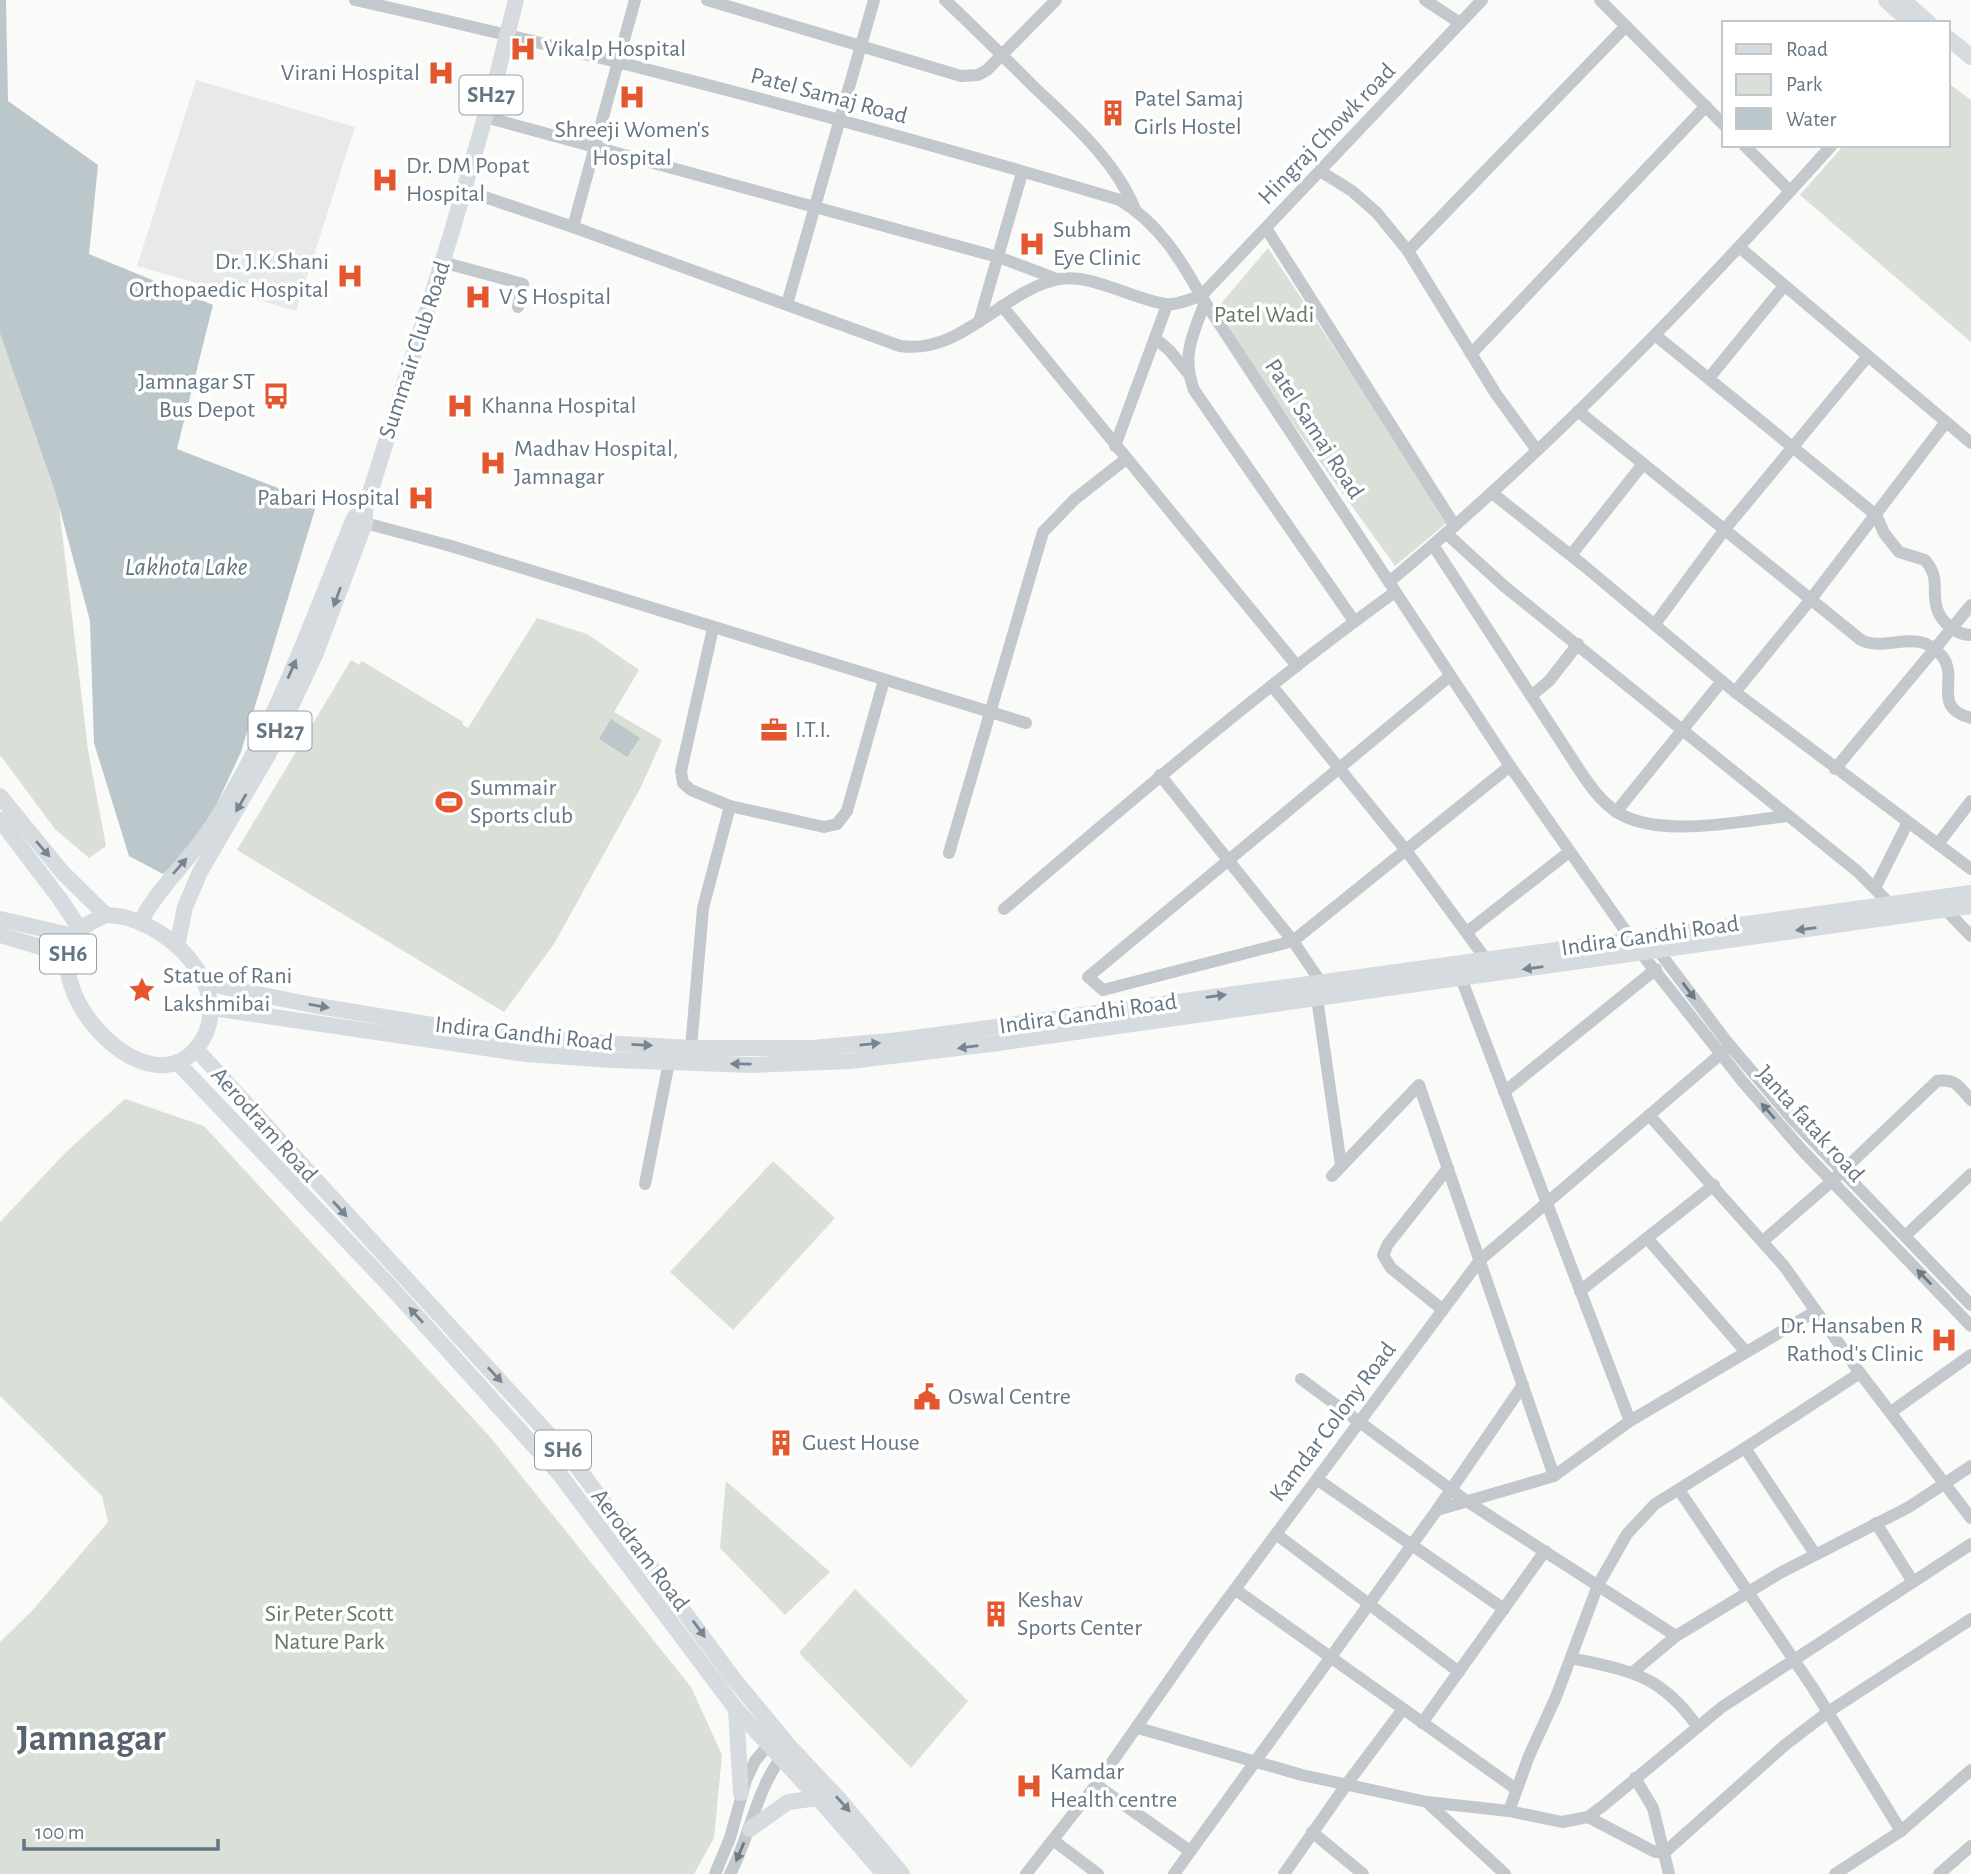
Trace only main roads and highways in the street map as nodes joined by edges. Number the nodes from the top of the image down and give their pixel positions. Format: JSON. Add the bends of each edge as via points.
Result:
{"nodes":[{"id":1,"x":516,"y":0,"type":"edge"},
{"id":2,"x":1886,"y":0,"type":"edge"},
{"id":3,"x":1902,"y":0,"type":"edge"},
{"id":4,"x":1909,"y":21,"type":"edge"},
{"id":5,"x":1927,"y":21,"type":"edge"},
{"id":6,"x":1950,"y":40,"type":"edge"},
{"id":7,"x":1950,"y":54,"type":"edge"},
{"id":8,"x":1971,"y":57,"type":"edge"},
{"id":9,"x":1971,"y":70,"type":"edge"},
{"id":10,"x":365,"y":516,"type":"junction"},
{"id":11,"x":0,"y":796,"type":"edge"},
{"id":12,"x":0,"y":820,"type":"edge"},
{"id":13,"x":1971,"y":893,"type":"edge"},
{"id":14,"x":1971,"y":906,"type":"edge"},
{"id":15,"x":1896,"y":910,"type":"junction"},
{"id":16,"x":106,"y":915,"type":"junction"},
{"id":17,"x":0,"y":919,"type":"edge"},
{"id":18,"x":141,"y":921,"type":"junction"},
{"id":19,"x":77,"y":932,"type":"junction"},
{"id":20,"x":0,"y":935,"type":"edge"},
{"id":21,"x":177,"y":946,"type":"junction"},
{"id":22,"x":67,"y":955,"type":"junction"},
{"id":23,"x":205,"y":983,"type":"junction"},
{"id":24,"x":212,"y":1009,"type":"junction"},
{"id":25,"x":196,"y":1049,"type":"junction"},
{"id":26,"x":177,"y":1062,"type":"junction"},
{"id":27,"x":736,"y":1709,"type":"junction"},
{"id":28,"x":773,"y":1739,"type":"junction"},
{"id":29,"x":785,"y":1753,"type":"junction"},
{"id":30,"x":741,"y":1793,"type":"road end"},
{"id":31,"x":818,"y":1798,"type":"junction"},
{"id":32,"x":750,"y":1829,"type":"road end"},
{"id":33,"x":884,"y":1874,"type":"edge"},
{"id":34,"x":902,"y":1874,"type":"edge"}],
"edges":[{"from":1,"to":10,"type":"main road","name":"Summair Club Road","number":"SH27"},
{"from":2,"to":4,"type":"main road"},
{"from":3,"to":5,"type":"main road"},
{"from":6,"to":8,"type":"main road"},
{"from":7,"to":9,"type":"main road"},
{"from":18,"to":10,"type":"main road","name":"Summair Club Road","number":"SH27","one_way":true,"via":[[153,899],[214,824],[259,743],[354,518]]},
{"from":10,"to":21,"type":"main road","name":"Summair Club Road","number":"SH27","one_way":true,"via":[[316,653],[268,755],[200,872],[185,907]]},
{"from":11,"to":16,"type":"main road","one_way":true,"via":[[63,873]]},
{"from":12,"to":19,"type":"main road","via":[[60,899]]},
{"from":13,"to":15,"type":"main road","name":"Indira Gandhi Road"},
{"from":14,"to":15,"type":"main road","name":"Indira Gandhi Road"},
{"from":23,"to":15,"type":"main road","name":"Indira Gandhi Road","one_way":true,"via":[[481,1033],[691,1048],[841,1047],[1631,938]]},
{"from":15,"to":24,"type":"main road","name":"Indira Gandhi Road","one_way":true,"via":[[1641,953],[850,1061],[752,1065],[526,1054]]},
{"from":16,"to":18,"type":"main road","number":"SH6"},
{"from":16,"to":19,"type":"main road","number":"SH6"},
{"from":17,"to":19,"type":"main road","number":"SH6"},
{"from":18,"to":21,"type":"main road","number":"SH6"},
{"from":19,"to":22,"type":"main road","number":"SH6"},
{"from":20,"to":22,"type":"main road","number":"SH6"},
{"from":21,"to":23,"type":"main road","number":"SH6"},
{"from":22,"to":26,"type":"main road","number":"SH6","via":[[71,989],[96,1027],[133,1058],[158,1066]]},
{"from":23,"to":24,"type":"main road","number":"SH6"},
{"from":24,"to":25,"type":"main road","via":[[210,1025]]},
{"from":25,"to":26,"type":"main road"},
{"from":25,"to":28,"type":"main road","name":"Aerodram Road","number":"SH6","one_way":true,"via":[[573,1461]]},
{"from":27,"to":26,"type":"main road","name":"Aerodram Road","number":"SH6","one_way":true,"via":[[561,1476],[389,1285]]},
{"from":27,"to":28,"type":"main road","name":"Aerodram Road","number":"SH6"},
{"from":27,"to":30,"type":"main road"},
{"from":28,"to":29,"type":"main road","name":"Aerodram Road","number":"SH6"},
{"from":29,"to":31,"type":"main road","name":"Aerodram Road","number":"SH6"},
{"from":29,"to":34,"type":"main road","name":"Aerodram Road","number":"SH6","one_way":true,"via":[[838,1798]]},
{"from":31,"to":32,"type":"main road","via":[[788,1802]]},
{"from":31,"to":33,"type":"main road","name":"Aerodram Road","number":"SH6"}]}
